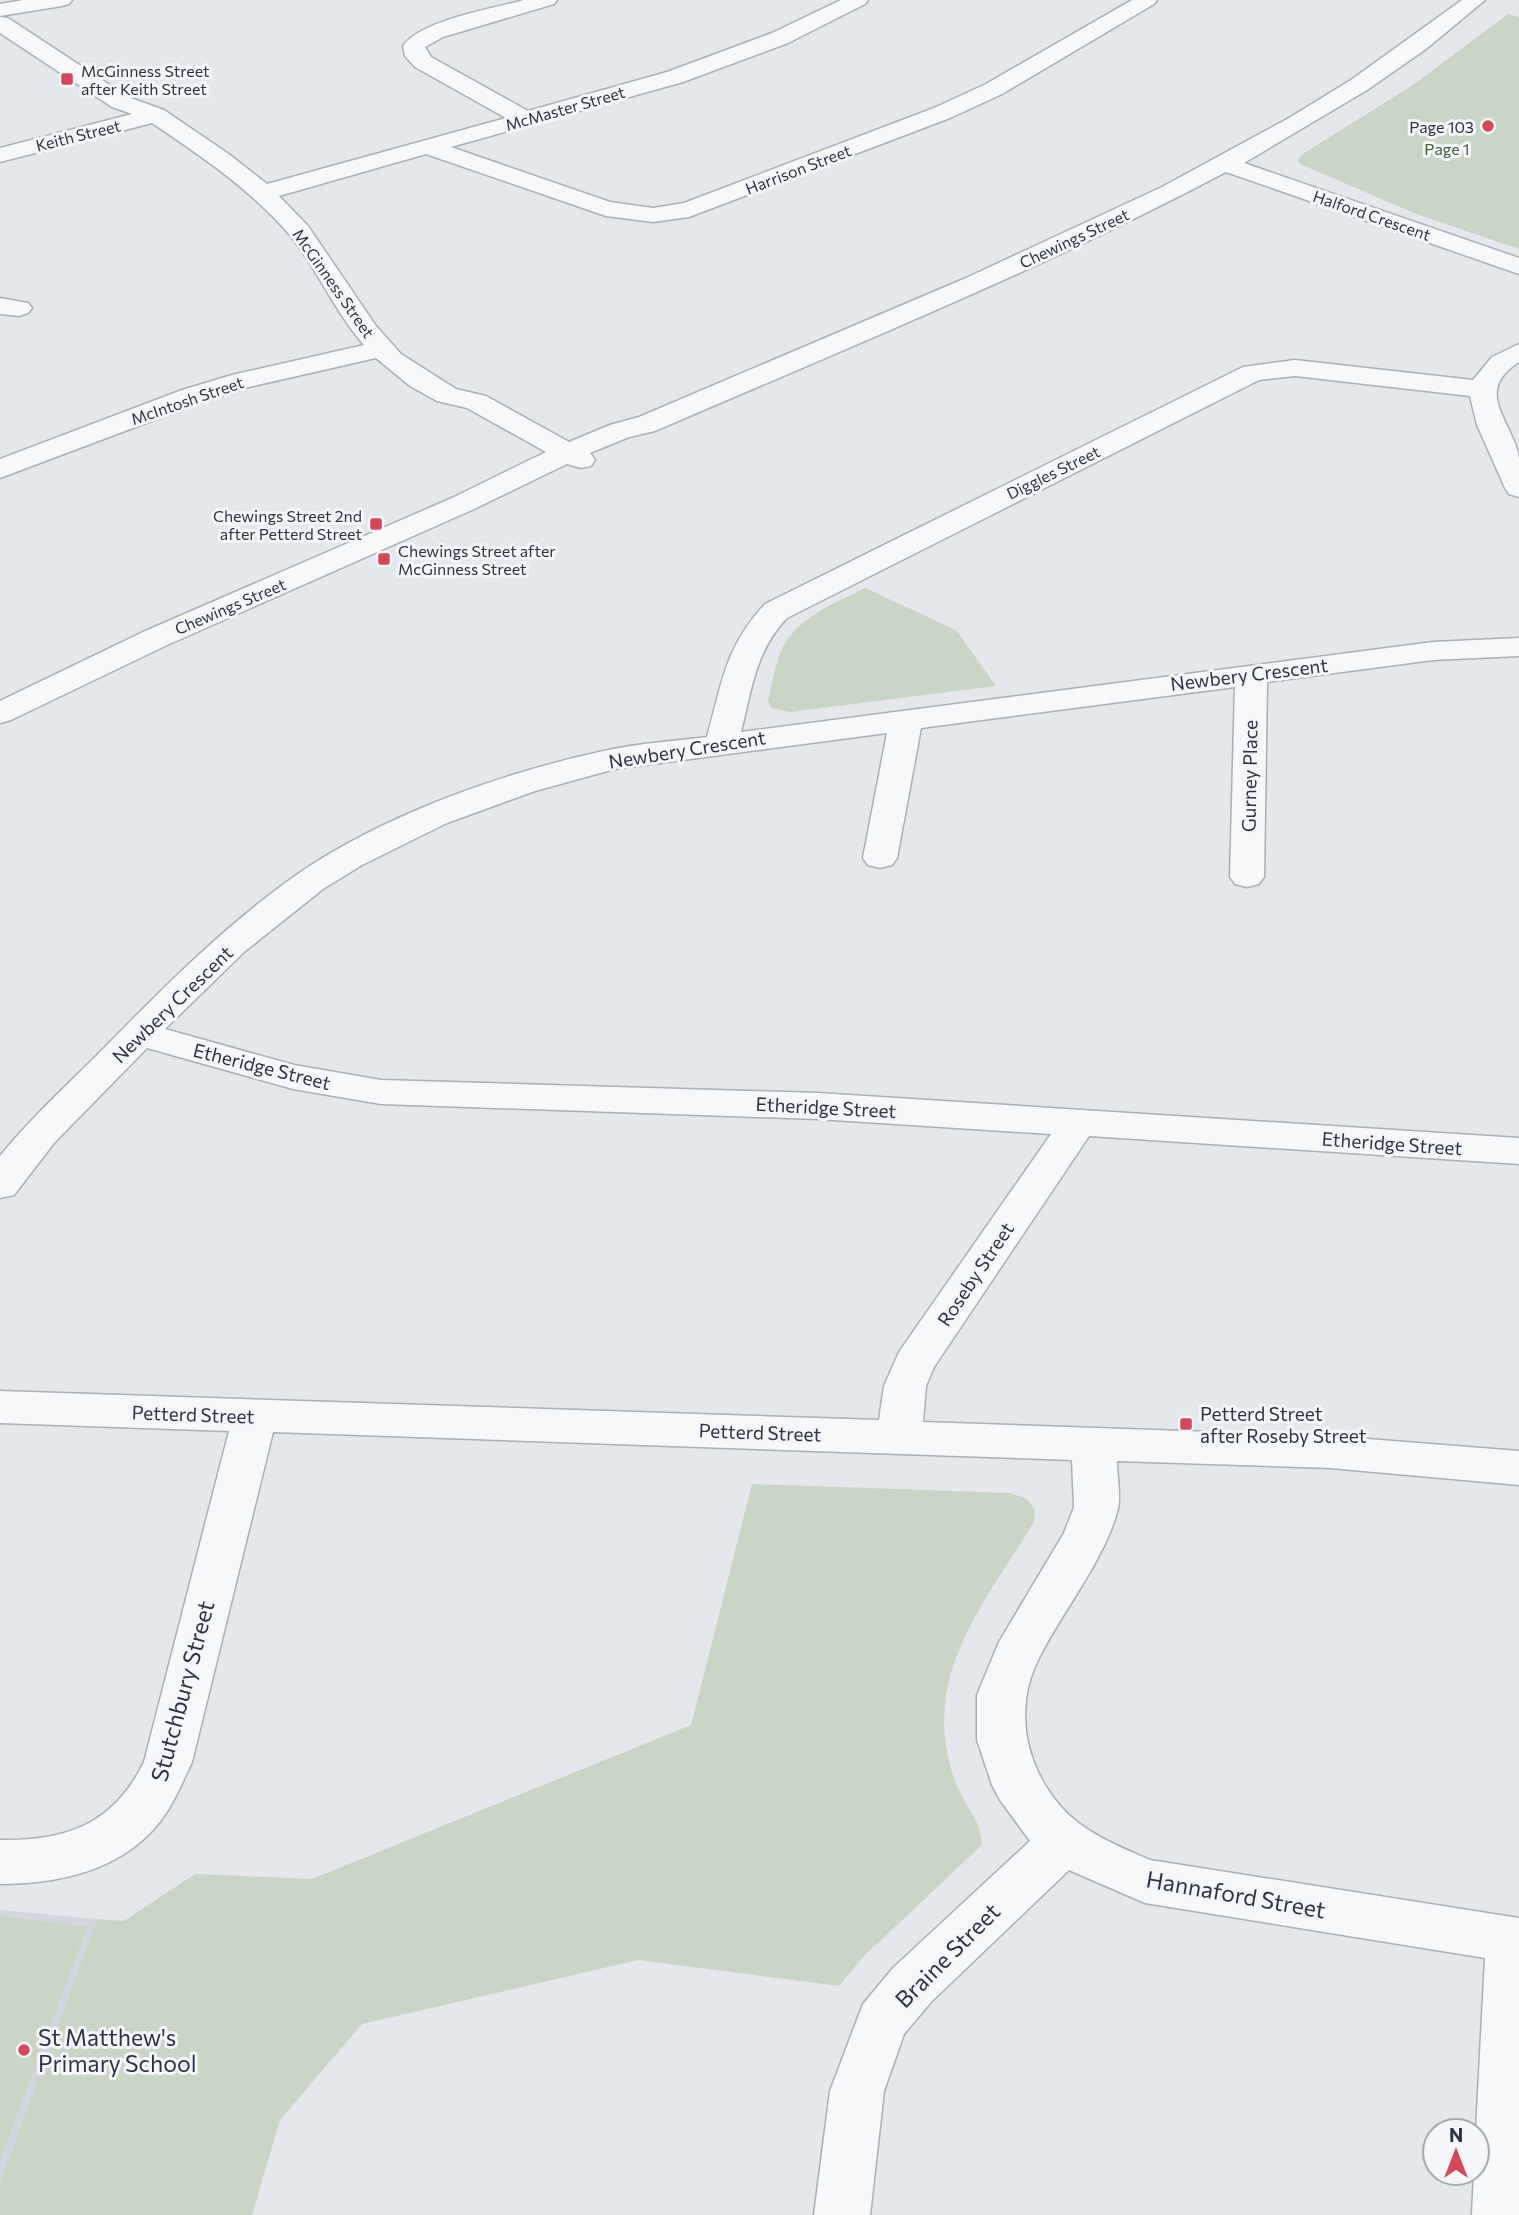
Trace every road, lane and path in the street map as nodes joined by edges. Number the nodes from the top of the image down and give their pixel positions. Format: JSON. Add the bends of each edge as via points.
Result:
{"nodes":[{"id":1,"x":62,"y":0,"type":"edge"},
{"id":2,"x":547,"y":0,"type":"edge"},
{"id":3,"x":858,"y":0,"type":"edge"},
{"id":4,"x":1147,"y":0,"type":"edge"},
{"id":5,"x":1475,"y":0,"type":"edge"},
{"id":6,"x":4,"y":7,"type":"edge"},
{"id":7,"x":156,"y":116,"type":"junction"},
{"id":8,"x":525,"y":119,"type":"junction"},
{"id":9,"x":427,"y":147,"type":"junction"},
{"id":10,"x":0,"y":155,"type":"edge"},
{"id":11,"x":1225,"y":164,"type":"junction"},
{"id":12,"x":263,"y":193,"type":"junction"},
{"id":13,"x":1519,"y":266,"type":"edge"},
{"id":14,"x":380,"y":349,"type":"junction"},
{"id":15,"x":1519,"y":352,"type":"edge"},
{"id":16,"x":1483,"y":389,"type":"junction"},
{"id":17,"x":566,"y":460,"type":"junction"},
{"id":18,"x":0,"y":469,"type":"edge"},
{"id":19,"x":1519,"y":488,"type":"edge"},
{"id":20,"x":1519,"y":647,"type":"edge"},
{"id":21,"x":1251,"y":674,"type":"junction"},
{"id":22,"x":0,"y":713,"type":"edge"},
{"id":23,"x":906,"y":719,"type":"junction"},
{"id":24,"x":722,"y":743,"type":"junction"},
{"id":25,"x":880,"y":858,"type":"dead end"},
{"id":26,"x":1247,"y":877,"type":"dead end"},
{"id":27,"x":139,"y":1034,"type":"junction"},
{"id":28,"x":1079,"y":1122,"type":"junction"},
{"id":29,"x":1519,"y":1151,"type":"edge"},
{"id":30,"x":0,"y":1185,"type":"edge"},
{"id":31,"x":0,"y":1407,"type":"edge"},
{"id":32,"x":255,"y":1416,"type":"junction"},
{"id":33,"x":899,"y":1437,"type":"junction"},
{"id":34,"x":1094,"y":1444,"type":"junction"},
{"id":35,"x":1519,"y":1468,"type":"edge"},
{"id":36,"x":1066,"y":1840,"type":"junction"},
{"id":37,"x":0,"y":1862,"type":"edge"},
{"id":38,"x":1515,"y":1941,"type":"edge"},
{"id":39,"x":842,"y":2215,"type":"edge"},
{"id":40,"x":1500,"y":2215,"type":"edge"}],
"edges":[{"from":1,"to":6,"type":"street"},
{"from":2,"to":8,"type":"street","via":[[435,32],[414,46],[423,62]]},
{"from":3,"to":8,"type":"street","name":"McMaster Street","via":[[730,58]]},
{"from":4,"to":9,"type":"street","name":"Harrison Street","via":[[994,89],[942,113],[689,211],[653,215],[606,209]]},
{"from":5,"to":11,"type":"street","name":"Chewings Street","via":[[1367,80]]},
{"from":6,"to":7,"type":"street","name":"McGinness Street","via":[[120,102]]},
{"from":7,"to":10,"type":"street","name":"Keith Street"},
{"from":7,"to":12,"type":"street","name":"McGinness Street"},
{"from":8,"to":9,"type":"street","name":"McMaster Street"},
{"from":9,"to":12,"type":"street","name":"McMaster Street"},
{"from":11,"to":13,"type":"street","name":"Halford Crescent"},
{"from":11,"to":17,"type":"street","name":"Chewings Street","via":[[1070,241],[645,425],[641,433]]},
{"from":12,"to":14,"type":"street","name":"McGinness Street","via":[[299,231]]},
{"from":14,"to":17,"type":"street","name":"McGinness Street","via":[[447,395],[458,409]]},
{"from":14,"to":18,"type":"street","name":"McIntosh Street","via":[[192,396]]},
{"from":15,"to":16,"type":"street","via":[[1496,366]]},
{"from":16,"to":19,"type":"street"},
{"from":16,"to":24,"type":"street","name":"Diggles Street","via":[[1295,368],[1253,373],[776,611],[747,649]]},
{"from":17,"to":22,"type":"street","name":"Chewings Street","via":[[511,491],[462,504],[154,639]]},
{"from":20,"to":21,"type":"street","name":"Newbery Crescent","via":[[1433,651]]},
{"from":21,"to":23,"type":"street","name":"Newbery Crescent"},
{"from":21,"to":26,"type":"street","name":"Gurney Place"},
{"from":23,"to":24,"type":"street","name":"Newbery Crescent"},
{"from":23,"to":25,"type":"street"},
{"from":24,"to":27,"type":"street","name":"Newbery Crescent","via":[[614,759],[534,779],[455,807],[380,842],[274,909],[209,964]]},
{"from":27,"to":28,"type":"street","name":"Etheridge Street","via":[[293,1077],[381,1092],[818,1106]]},
{"from":27,"to":30,"type":"street","name":"Newbery Crescent","via":[[19,1156]]},
{"from":28,"to":29,"type":"street","name":"Etheridge Street"},
{"from":28,"to":33,"type":"street","name":"Roseby Street","via":[[914,1363],[905,1385]]},
{"from":31,"to":32,"type":"street","name":"Petterd Street"},
{"from":32,"to":33,"type":"street","name":"Petterd Street"},
{"from":32,"to":37,"type":"street","name":"Stutchbury Street","via":[[159,1785],[123,1830],[93,1847],[29,1864]]},
{"from":33,"to":34,"type":"street","name":"Petterd Street"},
{"from":34,"to":35,"type":"street","name":"Petterd Street","via":[[1375,1454]]},
{"from":34,"to":36,"type":"street","name":"Hannaford Street","via":[[1096,1507],[1085,1536],[1016,1655],[1001,1695],[1001,1740],[1017,1785],[1046,1825]]},
{"from":36,"to":38,"type":"street","name":"Hannaford Street","via":[[1090,1857],[1145,1881]]},
{"from":36,"to":39,"type":"street","name":"Braine Street","via":[[912,1985],[882,2021],[858,2091]]},
{"from":38,"to":40,"type":"street"}]}
